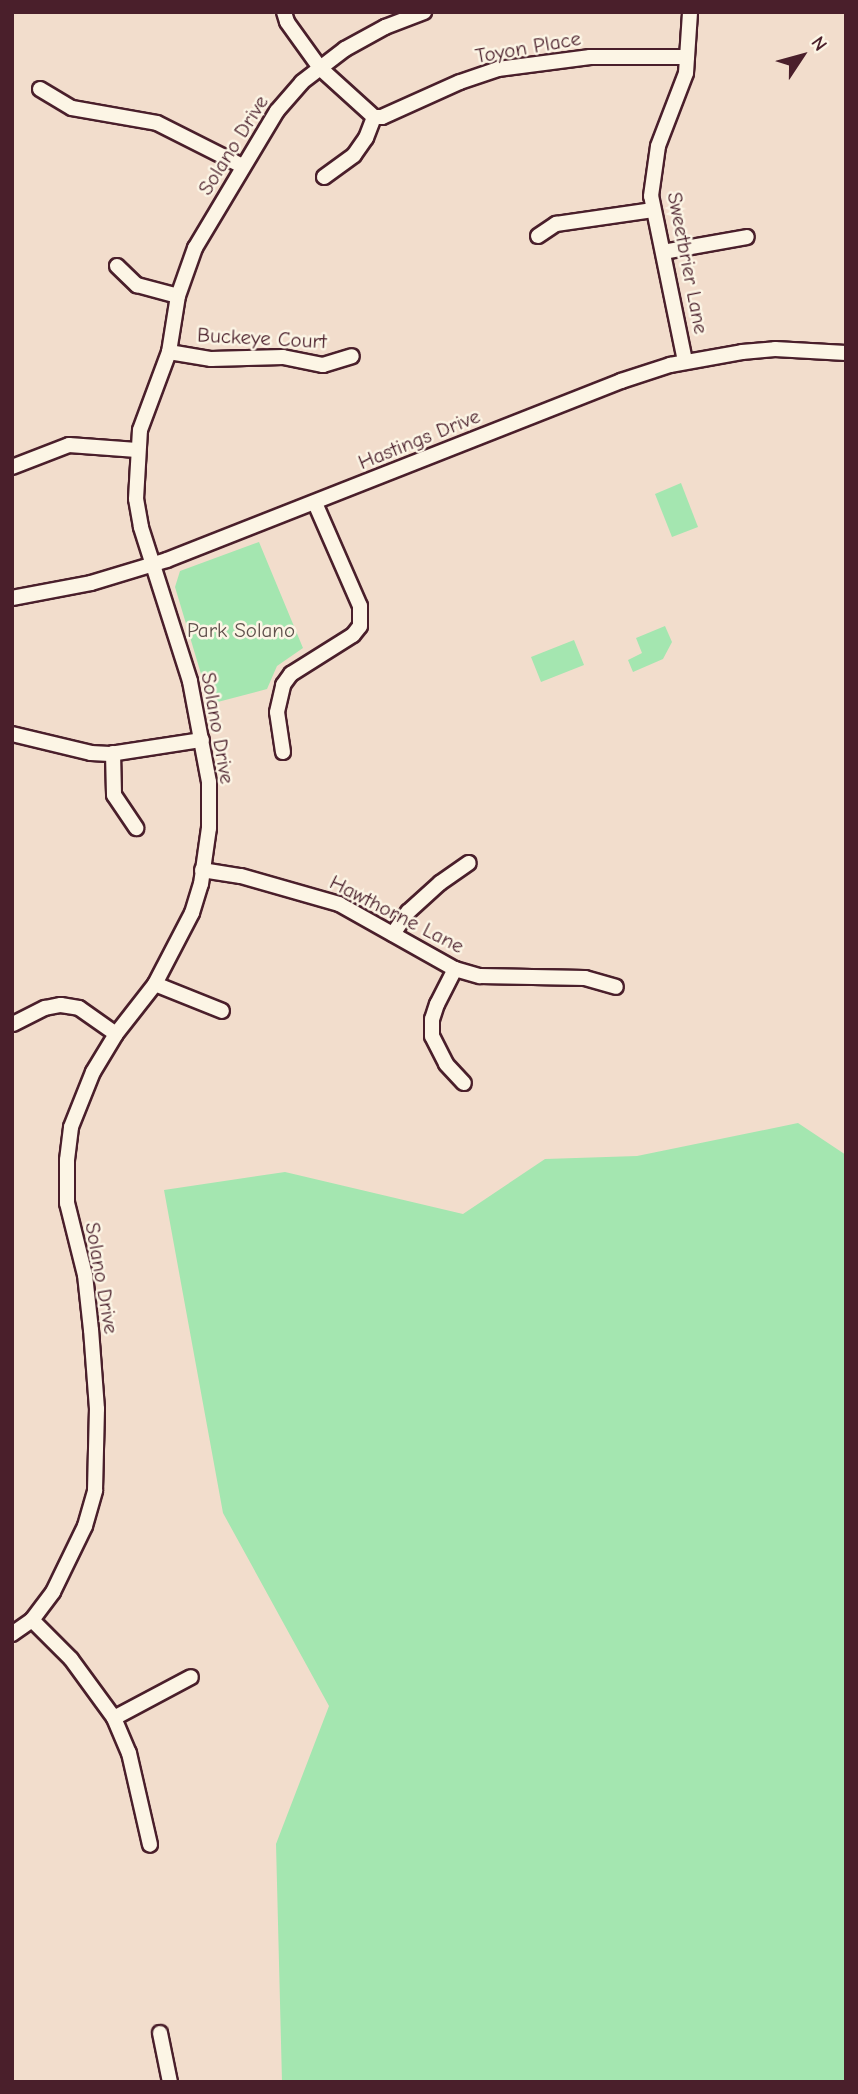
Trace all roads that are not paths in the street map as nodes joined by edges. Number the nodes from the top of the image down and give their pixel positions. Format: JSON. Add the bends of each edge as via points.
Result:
{"nodes":[{"id":1,"x":284,"y":12,"type":"edge"},
{"id":2,"x":424,"y":12,"type":"edge"},
{"id":3,"x":690,"y":12,"type":"edge"},
{"id":4,"x":687,"y":57,"type":"junction"},
{"id":5,"x":320,"y":68,"type":"junction"},
{"id":6,"x":40,"y":89,"type":"dead end"},
{"id":7,"x":374,"y":117,"type":"junction"},
{"id":8,"x":242,"y":166,"type":"junction"},
{"id":9,"x":324,"y":177,"type":"dead end"},
{"id":10,"x":653,"y":210,"type":"junction"},
{"id":11,"x":538,"y":236,"type":"dead end"},
{"id":12,"x":747,"y":237,"type":"dead end"},
{"id":13,"x":663,"y":252,"type":"junction"},
{"id":14,"x":117,"y":266,"type":"dead end"},
{"id":15,"x":178,"y":296,"type":"junction"},
{"id":16,"x":169,"y":352,"type":"junction"},
{"id":17,"x":846,"y":353,"type":"edge"},
{"id":18,"x":352,"y":356,"type":"dead end"},
{"id":19,"x":685,"y":361,"type":"junction"},
{"id":20,"x":137,"y":450,"type":"junction"},
{"id":21,"x":12,"y":467,"type":"edge"},
{"id":22,"x":315,"y":503,"type":"junction"},
{"id":23,"x":154,"y":565,"type":"junction"},
{"id":24,"x":12,"y":598,"type":"edge"},
{"id":25,"x":12,"y":734,"type":"edge"},
{"id":26,"x":202,"y":740,"type":"junction"},
{"id":27,"x":283,"y":752,"type":"dead end"},
{"id":28,"x":113,"y":754,"type":"junction"},
{"id":29,"x":136,"y":828,"type":"dead end"},
{"id":30,"x":469,"y":863,"type":"dead end"},
{"id":31,"x":202,"y":870,"type":"junction"},
{"id":32,"x":393,"y":934,"type":"junction"},
{"id":33,"x":455,"y":969,"type":"junction"},
{"id":34,"x":155,"y":984,"type":"junction"},
{"id":35,"x":616,"y":988,"type":"dead end"},
{"id":36,"x":222,"y":1011,"type":"dead end"},
{"id":37,"x":13,"y":1024,"type":"edge"},
{"id":38,"x":116,"y":1034,"type":"junction"},
{"id":39,"x":464,"y":1083,"type":"dead end"},
{"id":40,"x":32,"y":1620,"type":"junction"},
{"id":41,"x":12,"y":1634,"type":"edge"},
{"id":42,"x":191,"y":1677,"type":"dead end"},
{"id":43,"x":114,"y":1718,"type":"junction"},
{"id":44,"x":149,"y":1845,"type":"dead end"},
{"id":45,"x":160,"y":2033,"type":"dead end"},
{"id":46,"x":170,"y":2082,"type":"edge"}],
"edges":[{"from":1,"to":5,"type":"street"},
{"from":2,"to":5,"type":"street","name":"Solano Drive","via":[[385,27]]},
{"from":3,"to":4,"type":"street","name":"Sweetbrier Lane"},
{"from":4,"to":7,"type":"street","name":"Toyon Place","via":[[590,57],[498,69]]},
{"from":4,"to":10,"type":"street","name":"Sweetbrier Lane","via":[[683,85],[666,121],[654,165]]},
{"from":5,"to":7,"type":"street"},
{"from":5,"to":8,"type":"street","name":"Solano Drive","via":[[277,111]]},
{"from":6,"to":8,"type":"street","via":[[72,108],[157,123]]},
{"from":7,"to":9,"type":"street","via":[[354,155]]},
{"from":8,"to":15,"type":"street","name":"Solano Drive","via":[[195,248]]},
{"from":10,"to":11,"type":"street","via":[[555,224]]},
{"from":10,"to":13,"type":"street","name":"Sweetbrier Lane"},
{"from":12,"to":13,"type":"street"},
{"from":13,"to":19,"type":"street","name":"Sweetbrier Lane"},
{"from":14,"to":15,"type":"street","via":[[137,285]]},
{"from":15,"to":16,"type":"street","name":"Solano Drive"},
{"from":16,"to":18,"type":"street","name":"Buckeye Court","via":[[211,359],[283,357],[323,365]]},
{"from":16,"to":20,"type":"street","name":"Solano Drive"},
{"from":17,"to":19,"type":"street","name":"Hastings Drive","via":[[775,349]]},
{"from":19,"to":22,"type":"street","name":"Hastings Drive","via":[[621,381]]},
{"from":20,"to":21,"type":"street","via":[[69,445]]},
{"from":20,"to":23,"type":"street","name":"Solano Drive","via":[[136,499]]},
{"from":22,"to":23,"type":"street","name":"Hastings Drive"},
{"from":22,"to":27,"type":"street","via":[[360,606],[360,625],[353,635],[291,674],[283,685],[277,712]]},
{"from":23,"to":24,"type":"street","name":"Hastings Drive"},
{"from":23,"to":26,"type":"street","name":"Solano Drive","via":[[190,681]]},
{"from":25,"to":28,"type":"street"},
{"from":26,"to":28,"type":"street"},
{"from":26,"to":31,"type":"street","name":"Solano Drive","via":[[209,782],[209,828]]},
{"from":28,"to":29,"type":"street","via":[[114,795]]},
{"from":30,"to":32,"type":"street","via":[[408,912]]},
{"from":31,"to":32,"type":"street","name":"Hawthorne Lane","via":[[308,892]]},
{"from":31,"to":34,"type":"street","name":"Solano Drive","via":[[192,912]]},
{"from":32,"to":33,"type":"street","name":"Hawthorne Lane"},
{"from":33,"to":35,"type":"street","name":"Hawthorne Lane","via":[[480,976],[585,978]]},
{"from":33,"to":39,"type":"street","via":[[437,1004],[432,1036],[446,1064]]},
{"from":34,"to":36,"type":"street"},
{"from":34,"to":38,"type":"street","name":"Solano Drive"},
{"from":37,"to":38,"type":"street","via":[[61,1005],[79,1008]]},
{"from":38,"to":40,"type":"street","name":"Solano Drive","via":[[79,1102],[66,1160],[67,1203],[85,1275],[91,1330],[97,1409],[95,1490],[80,1537],[53,1592]]},
{"from":40,"to":41,"type":"street","name":"Solano Drive"},
{"from":40,"to":43,"type":"street","via":[[71,1659]]},
{"from":42,"to":43,"type":"street"},
{"from":43,"to":44,"type":"street","via":[[129,1753]]},
{"from":45,"to":46,"type":"street"}]}
